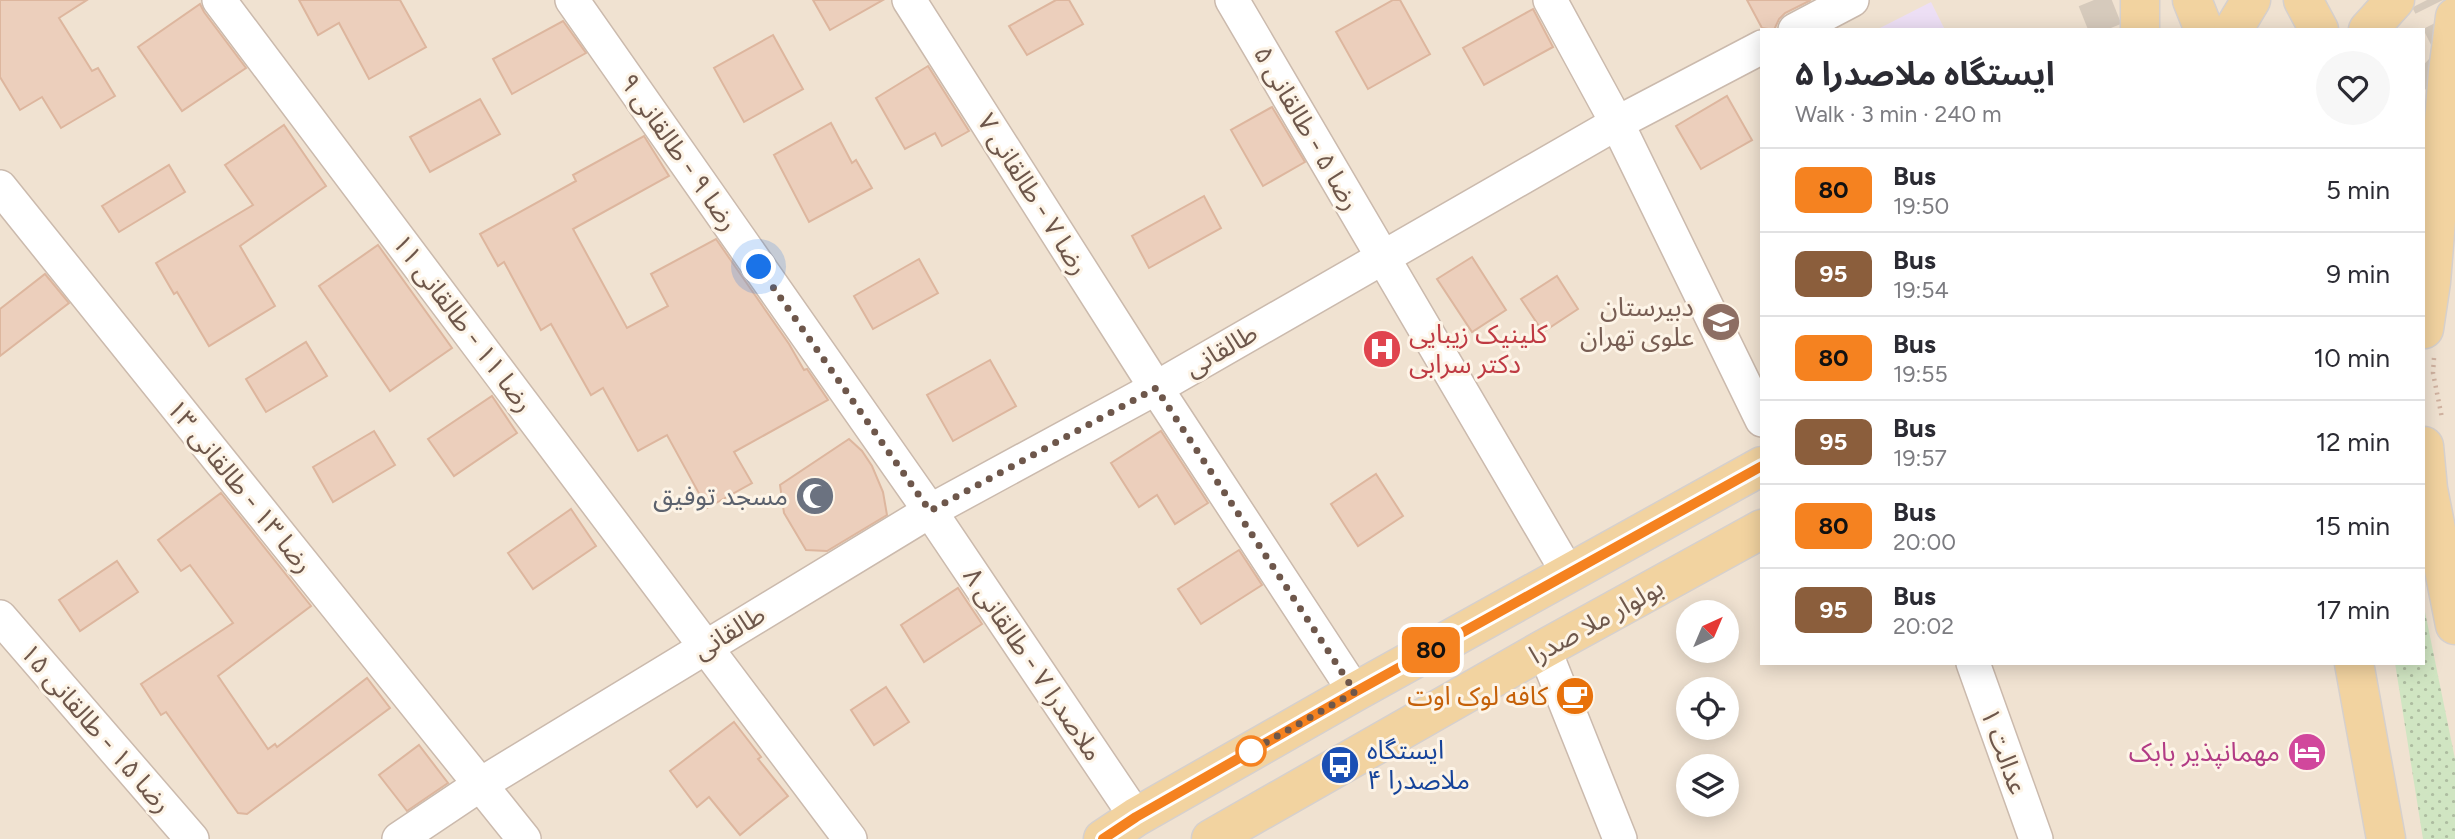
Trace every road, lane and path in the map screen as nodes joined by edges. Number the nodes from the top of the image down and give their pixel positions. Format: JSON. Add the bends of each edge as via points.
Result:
{"nodes":[{"id":1,"x":219,"y":0,"type":"edge"},
{"id":2,"x":572,"y":0,"type":"edge"},
{"id":3,"x":909,"y":0,"type":"edge"},
{"id":4,"x":1232,"y":0,"type":"edge"},
{"id":5,"x":1550,"y":0,"type":"edge"},
{"id":6,"x":2140,"y":0,"type":"edge"},
{"id":7,"x":2192,"y":0,"type":"edge"},
{"id":8,"x":2251,"y":0,"type":"edge"},
{"id":9,"x":2266,"y":0,"type":"edge"},
{"id":10,"x":2303,"y":0,"type":"edge"},
{"id":11,"x":2395,"y":0,"type":"edge"},
{"id":12,"x":1847,"y":1,"type":"edge"},
{"id":13,"x":2455,"y":17,"type":"edge"},
{"id":14,"x":1799,"y":28,"type":"edge"},
{"id":15,"x":2140,"y":28,"type":"edge"},
{"id":16,"x":2203,"y":28,"type":"edge"},
{"id":17,"x":2234,"y":28,"type":"edge"},
{"id":18,"x":2259,"y":28,"type":"edge"},
{"id":19,"x":2318,"y":28,"type":"edge"},
{"id":20,"x":2370,"y":28,"type":"edge"},
{"id":21,"x":1760,"y":48,"type":"edge"},
{"id":22,"x":1617,"y":123,"type":"junction"},
{"id":23,"x":0,"y":187,"type":"edge"},
{"id":24,"x":1382,"y":257,"type":"junction"},
{"id":25,"x":2425,"y":322,"type":"edge"},
{"id":26,"x":1156,"y":388,"type":"junction"},
{"id":27,"x":1760,"y":416,"type":"edge"},
{"id":28,"x":2425,"y":466,"type":"edge"},
{"id":29,"x":1760,"y":467,"type":"edge"},
{"id":30,"x":2426,"y":485,"type":"edge"},
{"id":31,"x":930,"y":511,"type":"junction"},
{"id":32,"x":1760,"y":530,"type":"edge"},
{"id":33,"x":2447,"y":546,"type":"edge"},
{"id":34,"x":1568,"y":573,"type":"junction"},
{"id":35,"x":0,"y":617,"type":"edge"},
{"id":36,"x":2455,"y":625,"type":"edge"},
{"id":37,"x":706,"y":646,"type":"junction"},
{"id":38,"x":1544,"y":649,"type":"junction"},
{"id":39,"x":1974,"y":665,"type":"edge"},
{"id":40,"x":2354,"y":665,"type":"edge"},
{"id":41,"x":1355,"y":692,"type":"junction"},
{"id":42,"x":481,"y":785,"type":"junction"},
{"id":43,"x":1136,"y":817,"type":"junction"},
{"id":44,"x":1620,"y":838,"type":"edge"},
{"id":45,"x":192,"y":839,"type":"edge"},
{"id":46,"x":399,"y":839,"type":"edge"},
{"id":47,"x":524,"y":839,"type":"edge"},
{"id":48,"x":850,"y":839,"type":"edge"},
{"id":49,"x":1103,"y":839,"type":"edge"},
{"id":50,"x":1211,"y":839,"type":"edge"},
{"id":51,"x":2036,"y":839,"type":"edge"},
{"id":52,"x":2386,"y":839,"type":"edge"}],
"edges":[{"from":1,"to":37,"type":"street","name":"رضا ۱۱ - طالقانی ۱۱"},
{"from":2,"to":31,"type":"street","name":"رضا ۹ - طالقانی ۹"},
{"from":3,"to":26,"type":"street","name":"رضا ۷ - طالقانی ۷"},
{"from":4,"to":24,"type":"street","name":"رضا ۵ - طالقانی ۵"},
{"from":5,"to":22,"type":"street"},
{"from":6,"to":15,"type":"main road"},
{"from":7,"to":16,"type":"main road"},
{"from":8,"to":17,"type":"main road"},
{"from":9,"to":18,"type":"main road"},
{"from":10,"to":19,"type":"main road"},
{"from":11,"to":20,"type":"main road"},
{"from":12,"to":14,"type":"street"},
{"from":13,"to":25,"type":"main road"},
{"from":21,"to":22,"type":"street","name":"طالقانی"},
{"from":22,"to":24,"type":"street","name":"طالقانی"},
{"from":22,"to":27,"type":"street"},
{"from":23,"to":42,"type":"street","name":"رضا ۱۳ - طالقانی ۱۳"},
{"from":24,"to":26,"type":"street","name":"طالقانی"},
{"from":24,"to":34,"type":"street","name":"رضا ۵ - طالقانی ۵"},
{"from":26,"to":31,"type":"street","name":"طالقانی"},
{"from":26,"to":41,"type":"street","name":"رضا ۷ - طالقانی ۷"},
{"from":28,"to":30,"type":"main road"},
{"from":29,"to":34,"type":"main road"},
{"from":30,"to":33,"type":"main road"},
{"from":31,"to":37,"type":"street","name":"طالقانی"},
{"from":31,"to":43,"type":"street","name":"ملاصدرا ۷ - طالقانی ۸"},
{"from":32,"to":38,"type":"main road","name":"بولوار ملا صدرا"},
{"from":33,"to":36,"type":"main road"},
{"from":34,"to":41,"type":"main road"},
{"from":35,"to":45,"type":"street","name":"رضا ۱۵ - طالقانی ۱۵"},
{"from":37,"to":42,"type":"street","name":"طالقانی"},
{"from":37,"to":48,"type":"street","name":"رضا ۱۱ - طالقانی ۱۱"},
{"from":38,"to":44,"type":"street"},
{"from":38,"to":50,"type":"main road","name":"بولوار ملا صدرا"},
{"from":39,"to":51,"type":"street","name":"عدالت ۱"},
{"from":40,"to":52,"type":"main road"},
{"from":41,"to":43,"type":"main road"},
{"from":42,"to":46,"type":"street","name":"طالقانی"},
{"from":42,"to":47,"type":"street","name":"رضا ۱۳ - طالقانی ۱۳"},
{"from":43,"to":49,"type":"main road"}]}
